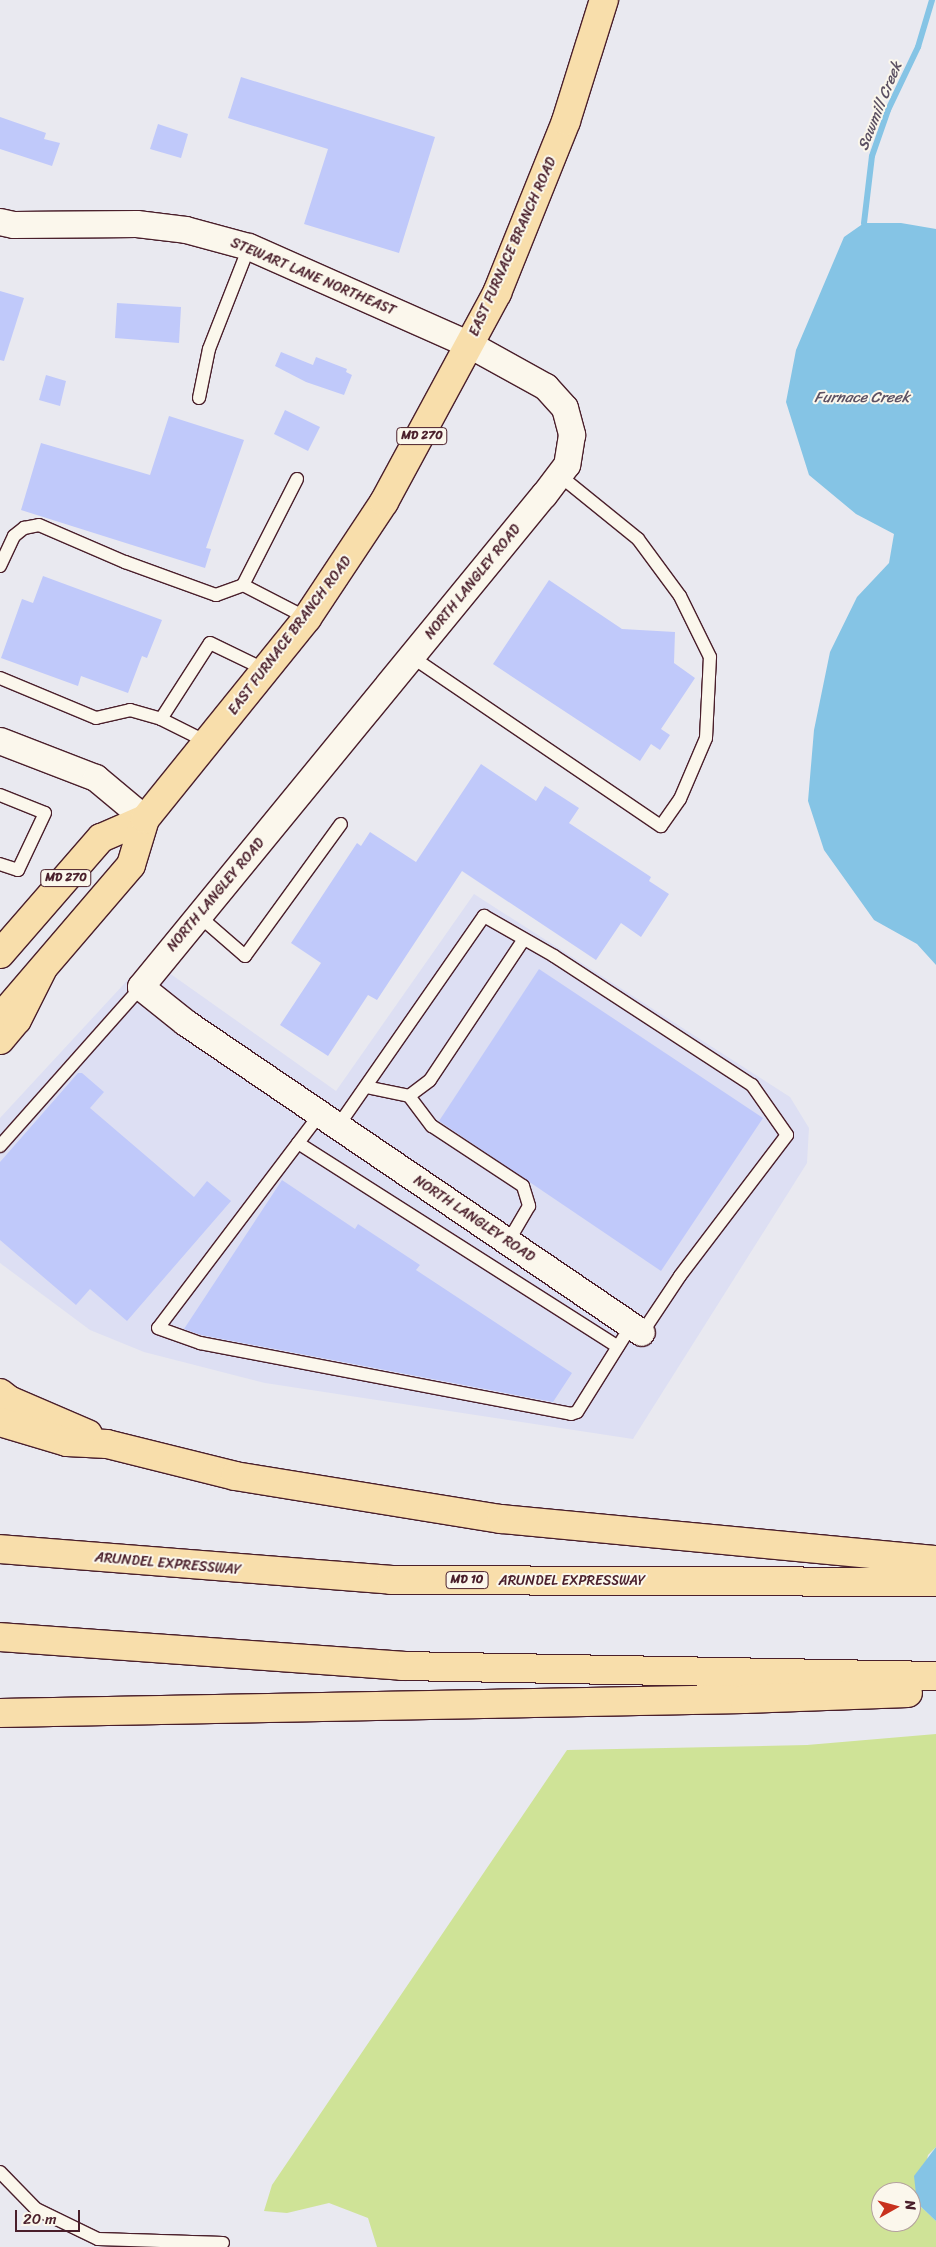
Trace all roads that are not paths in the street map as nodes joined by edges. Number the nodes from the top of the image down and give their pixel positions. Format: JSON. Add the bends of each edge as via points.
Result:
{"nodes":[{"id":1,"x":604,"y":0,"type":"edge"},
{"id":2,"x":0,"y":222,"type":"edge"},
{"id":3,"x":249,"y":247,"type":"junction"},
{"id":4,"x":470,"y":345,"type":"junction"},
{"id":5,"x":199,"y":398,"type":"dead end"},
{"id":6,"x":559,"y":475,"type":"junction"},
{"id":7,"x":297,"y":478,"type":"dead end"},
{"id":8,"x":0,"y":566,"type":"edge"},
{"id":9,"x":243,"y":585,"type":"junction"},
{"id":10,"x":307,"y":618,"type":"junction"},
{"id":11,"x":412,"y":657,"type":"junction"},
{"id":12,"x":268,"y":671,"type":"junction"},
{"id":13,"x":0,"y":678,"type":"edge"},
{"id":14,"x":161,"y":719,"type":"junction"},
{"id":15,"x":0,"y":741,"type":"edge"},
{"id":16,"x":209,"y":743,"type":"junction"},
{"id":17,"x":0,"y":795,"type":"edge"},
{"id":18,"x":145,"y":819,"type":"junction"},
{"id":19,"x":341,"y":824,"type":"dead end"},
{"id":20,"x":0,"y":864,"type":"edge"},
{"id":21,"x":199,"y":916,"type":"junction"},
{"id":22,"x":524,"y":939,"type":"junction"},
{"id":23,"x":0,"y":954,"type":"edge"},
{"id":24,"x":42,"y":970,"type":"junction"},
{"id":25,"x":141,"y":987,"type":"junction"},
{"id":26,"x":0,"y":1018,"type":"edge"},
{"id":27,"x":0,"y":1040,"type":"edge"},
{"id":28,"x":366,"y":1087,"type":"junction"},
{"id":29,"x":409,"y":1096,"type":"junction"},
{"id":30,"x":329,"y":1120,"type":"junction"},
{"id":31,"x":298,"y":1143,"type":"junction"},
{"id":32,"x":0,"y":1146,"type":"edge"},
{"id":33,"x":508,"y":1242,"type":"junction"},
{"id":34,"x":630,"y":1335,"type":"junction"},
{"id":35,"x":0,"y":1393,"type":"edge"},
{"id":36,"x":0,"y":1422,"type":"edge"},
{"id":37,"x":107,"y":1444,"type":"junction"},
{"id":38,"x":0,"y":1549,"type":"edge"},
{"id":39,"x":936,"y":1560,"type":"edge"},
{"id":40,"x":936,"y":1582,"type":"edge"},
{"id":41,"x":0,"y":1637,"type":"edge"},
{"id":42,"x":936,"y":1676,"type":"edge"},
{"id":43,"x":936,"y":1692,"type":"edge"},
{"id":44,"x":0,"y":1712,"type":"edge"},
{"id":45,"x":0,"y":2172,"type":"edge"},
{"id":46,"x":223,"y":2243,"type":"dead end"}],
"edges":[{"from":1,"to":4,"type":"main road","name":"EAST FURNACE BRANCH ROAD","number":"MD 270","via":[[547,173],[497,292]]},
{"from":2,"to":3,"type":"street","name":"STEWART LANE NORTHEAST","via":[[14,225],[137,224],[186,230]]},
{"from":3,"to":4,"type":"street","name":"STEWART LANE NORTHEAST"},
{"from":3,"to":5,"type":"lane","via":[[209,349]]},
{"from":4,"to":6,"type":"street","name":"NORTH LANGLEY ROAD","via":[[546,387],[565,408],[572,435],[567,465]]},
{"from":4,"to":10,"type":"main road","name":"EAST FURNACE BRANCH ROAD","number":"MD 270","via":[[380,509]]},
{"from":6,"to":11,"type":"street","name":"NORTH LANGLEY ROAD"},
{"from":6,"to":11,"type":"lane","via":[[638,539],[680,596],[710,657],[706,738],[680,799],[661,826]]},
{"from":7,"to":9,"type":"lane"},
{"from":8,"to":9,"type":"lane","via":[[14,536],[24,528],[39,525],[216,595]]},
{"from":9,"to":10,"type":"lane"},
{"from":10,"to":12,"type":"main road","name":"EAST FURNACE BRANCH ROAD","number":"MD 270"},
{"from":11,"to":21,"type":"street","name":"NORTH LANGLEY ROAD"},
{"from":12,"to":14,"type":"lane","via":[[210,643]]},
{"from":12,"to":16,"type":"main road","name":"EAST FURNACE BRANCH ROAD","number":"MD 270"},
{"from":13,"to":14,"type":"lane","via":[[96,718],[130,710]]},
{"from":14,"to":16,"type":"lane"},
{"from":15,"to":18,"type":"street","via":[[96,778]]},
{"from":16,"to":18,"type":"main road","name":"EAST FURNACE BRANCH ROAD","number":"MD 270"},
{"from":17,"to":20,"type":"lane","via":[[45,813],[18,870]]},
{"from":18,"to":23,"type":"main road","name":"EAST FURNACE BRANCH ROAD","number":"MD 270","via":[[101,838]]},
{"from":18,"to":24,"type":"main road","name":"EAST FURNACE BRANCH ROAD","number":"MD 270","via":[[131,865]]},
{"from":19,"to":21,"type":"lane","via":[[245,956]]},
{"from":21,"to":25,"type":"street","name":"NORTH LANGLEY ROAD"},
{"from":22,"to":28,"type":"lane","via":[[484,916]]},
{"from":22,"to":29,"type":"lane","via":[[430,1080]]},
{"from":22,"to":34,"type":"lane","via":[[752,1085],[787,1135],[680,1276]]},
{"from":24,"to":26,"type":"main road","name":"EAST FURNACE BRANCH ROAD","number":"MD 270"},
{"from":24,"to":27,"type":"main road","via":[[17,1020]]},
{"from":25,"to":30,"type":"street","name":"NORTH LANGLEY ROAD","via":[[186,1023]]},
{"from":25,"to":32,"type":"lane"},
{"from":28,"to":29,"type":"lane"},
{"from":28,"to":30,"type":"lane"},
{"from":29,"to":33,"type":"lane","via":[[432,1126],[523,1186],[530,1206]]},
{"from":30,"to":31,"type":"lane"},
{"from":30,"to":33,"type":"street","name":"NORTH LANGLEY ROAD"},
{"from":31,"to":34,"type":"lane"},
{"from":31,"to":34,"type":"lane","via":[[158,1328],[200,1343],[571,1414],[577,1412]]},
{"from":33,"to":34,"type":"street","name":"NORTH LANGLEY ROAD"},
{"from":35,"to":37,"type":"main road"},
{"from":36,"to":37,"type":"main road","via":[[67,1442]]},
{"from":37,"to":39,"type":"main road","via":[[235,1476],[501,1519]]},
{"from":38,"to":40,"type":"main road","name":"ARUNDEL EXPRESSWAY","number":"MD 10","via":[[391,1580]]},
{"from":41,"to":42,"type":"main road","via":[[402,1666]]},
{"from":43,"to":44,"type":"main road","via":[[744,1699]]},
{"from":45,"to":46,"type":"lane","via":[[36,2209],[98,2239]]}]}
